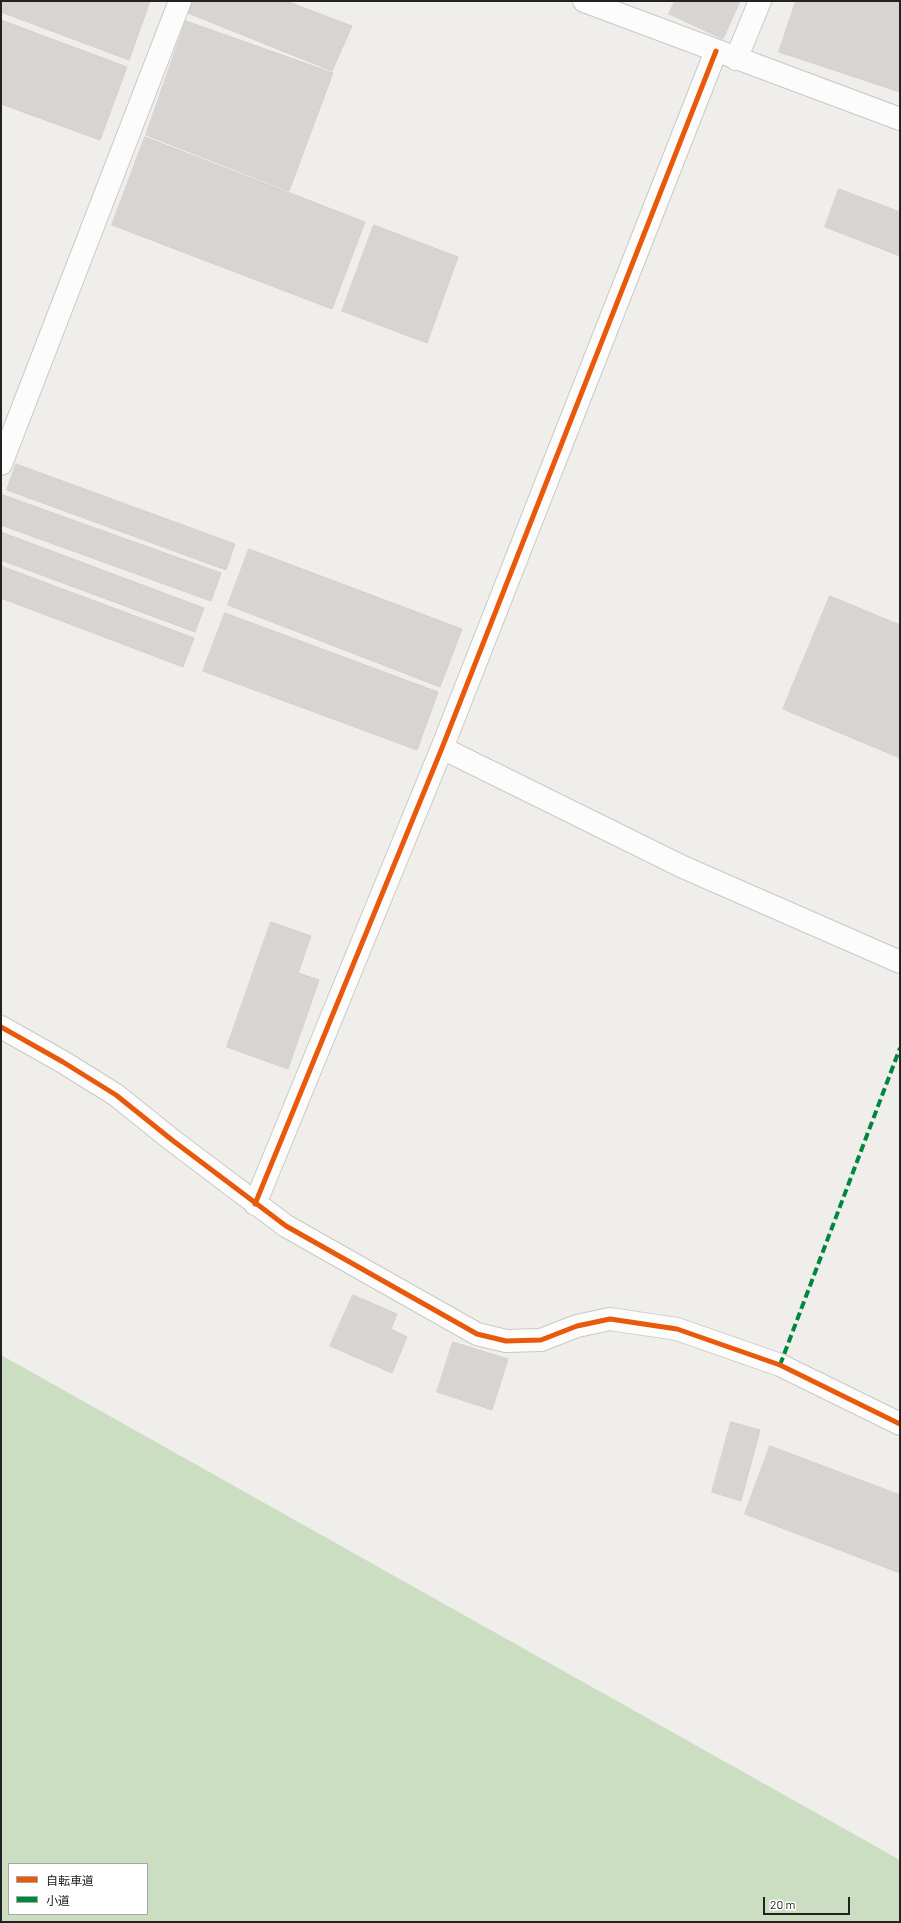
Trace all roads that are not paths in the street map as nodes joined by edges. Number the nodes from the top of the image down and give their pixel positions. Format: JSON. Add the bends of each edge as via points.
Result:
{"nodes":[{"id":1,"x":180,"y":1,"type":"edge"},
{"id":2,"x":584,"y":1,"type":"edge"},
{"id":3,"x":760,"y":1,"type":"edge"},
{"id":4,"x":716,"y":51,"type":"junction"},
{"id":5,"x":736,"y":58,"type":"junction"},
{"id":6,"x":900,"y":119,"type":"edge"},
{"id":7,"x":1,"y":464,"type":"edge"},
{"id":8,"x":442,"y":748,"type":"junction"},
{"id":9,"x":900,"y":962,"type":"edge"},
{"id":10,"x":1,"y":1027,"type":"edge"},
{"id":11,"x":255,"y":1204,"type":"junction"},
{"id":12,"x":900,"y":1424,"type":"edge"}],
"edges":[{"from":1,"to":7,"type":"street"},
{"from":2,"to":4,"type":"street"},
{"from":3,"to":5,"type":"street"},
{"from":4,"to":5,"type":"street"},
{"from":4,"to":8,"type":"street"},
{"from":5,"to":6,"type":"street"},
{"from":8,"to":9,"type":"street","via":[[683,867]]},
{"from":8,"to":11,"type":"street"},
{"from":10,"to":11,"type":"street","via":[[116,1095]]},
{"from":11,"to":12,"type":"street","via":[[286,1226],[477,1334],[506,1341],[541,1340],[577,1326],[610,1319],[677,1329],[780,1365]]}]}
